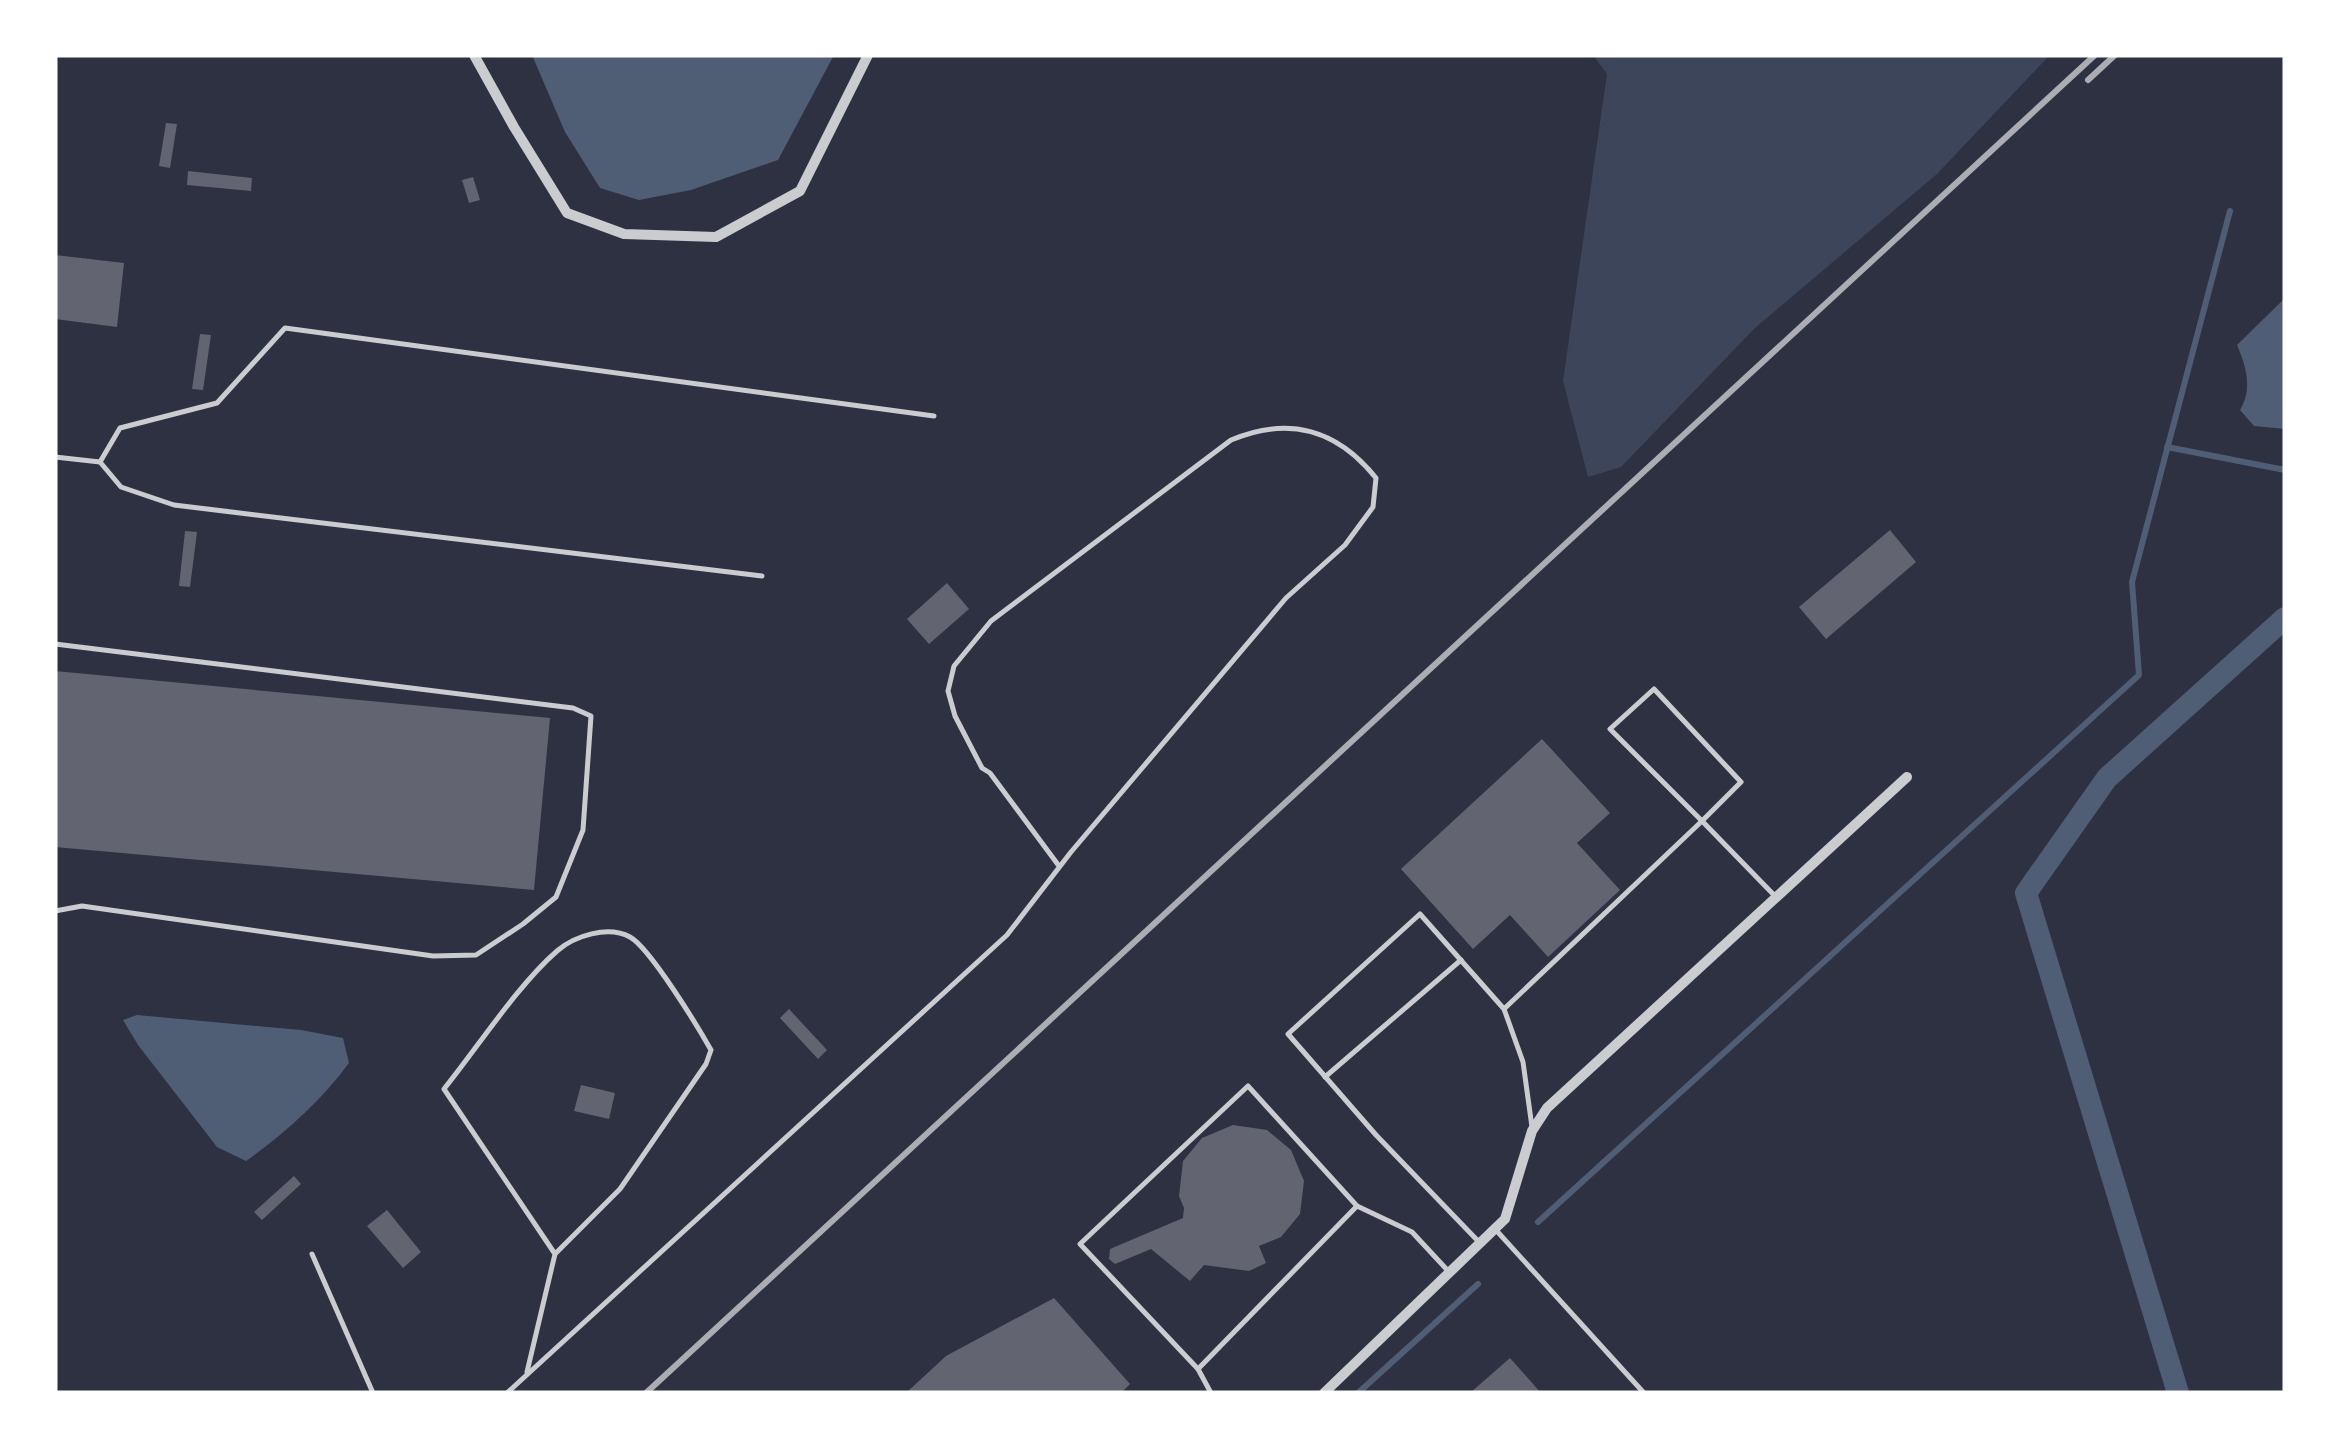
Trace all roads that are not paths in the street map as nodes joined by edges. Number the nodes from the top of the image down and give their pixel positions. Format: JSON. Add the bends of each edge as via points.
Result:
{"nodes":[{"id":1,"x":474,"y":55,"type":"edge"},
{"id":2,"x":868,"y":55,"type":"edge"},
{"id":3,"x":934,"y":416,"type":"dead end"},
{"id":4,"x":55,"y":456,"type":"edge"},
{"id":5,"x":100,"y":462,"type":"junction"},
{"id":6,"x":762,"y":576,"type":"dead end"},
{"id":7,"x":55,"y":644,"type":"edge"},
{"id":8,"x":1907,"y":777,"type":"dead end"},
{"id":9,"x":1702,"y":821,"type":"junction"},
{"id":10,"x":1059,"y":866,"type":"junction"},
{"id":11,"x":1776,"y":898,"type":"junction"},
{"id":12,"x":55,"y":911,"type":"edge"},
{"id":13,"x":1461,"y":960,"type":"junction"},
{"id":14,"x":1504,"y":1009,"type":"junction"},
{"id":15,"x":1325,"y":1076,"type":"junction"},
{"id":16,"x":1532,"y":1131,"type":"junction"},
{"id":17,"x":1357,"y":1206,"type":"junction"},
{"id":18,"x":1495,"y":1229,"type":"junction"},
{"id":19,"x":1480,"y":1244,"type":"junction"},
{"id":20,"x":312,"y":1254,"type":"dead end"},
{"id":21,"x":555,"y":1254,"type":"junction"},
{"id":22,"x":1450,"y":1273,"type":"junction"},
{"id":23,"x":1198,"y":1369,"type":"junction"},
{"id":24,"x":526,"y":1375,"type":"junction"},
{"id":25,"x":372,"y":1393,"type":"edge"},
{"id":26,"x":508,"y":1393,"type":"edge"},
{"id":27,"x":1211,"y":1393,"type":"edge"},
{"id":28,"x":1324,"y":1393,"type":"edge"},
{"id":29,"x":1644,"y":1393,"type":"edge"}],
"edges":[{"from":1,"to":2,"type":"street","via":[[568,213],[624,234],[716,237],[800,191]]},
{"from":3,"to":5,"type":"lane","via":[[284,328],[217,403],[120,428]]},
{"from":4,"to":5,"type":"lane"},
{"from":5,"to":6,"type":"lane","via":[[122,488],[174,505]]},
{"from":7,"to":12,"type":"lane","via":[[574,708],[591,716],[583,830],[556,897],[476,955],[433,956],[82,906]]},
{"from":8,"to":11,"type":"street"},
{"from":9,"to":9,"type":"lane","via":[[1610,730],[1654,689],[1741,782]]},
{"from":9,"to":11,"type":"lane"},
{"from":9,"to":14,"type":"lane"},
{"from":10,"to":10,"type":"lane","via":[[1286,598],[1345,545],[1373,507],[1376,478],[1357,454],[1302,427],[1254,430],[1231,440],[991,622],[954,666],[948,691],[982,768]]},
{"from":10,"to":24,"type":"lane","via":[[1008,935]]},
{"from":11,"to":16,"type":"street","via":[[1547,1108]]},
{"from":13,"to":14,"type":"lane"},
{"from":13,"to":15,"type":"lane"},
{"from":13,"to":15,"type":"lane","via":[[1420,914],[1288,1034]]},
{"from":14,"to":16,"type":"lane","via":[[1523,1062]]},
{"from":15,"to":19,"type":"lane"},
{"from":16,"to":18,"type":"street","via":[[1505,1219]]},
{"from":17,"to":22,"type":"lane","via":[[1412,1232]]},
{"from":17,"to":23,"type":"lane"},
{"from":17,"to":23,"type":"lane","via":[[1248,1086],[1080,1244]]},
{"from":18,"to":19,"type":"street"},
{"from":18,"to":29,"type":"lane"},
{"from":19,"to":22,"type":"street"},
{"from":20,"to":25,"type":"lane"},
{"from":21,"to":21,"type":"lane","via":[[444,1090],[560,949],[589,933],[610,932],[630,937],[711,1050],[620,1189]]},
{"from":21,"to":24,"type":"lane"},
{"from":22,"to":28,"type":"street"},
{"from":23,"to":27,"type":"lane"},
{"from":24,"to":26,"type":"lane"}]}
